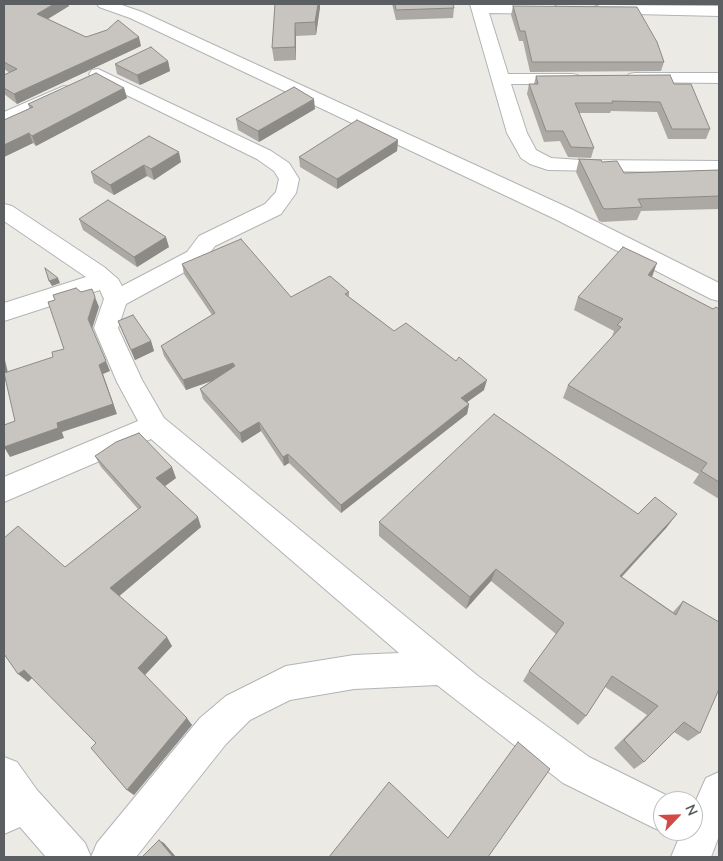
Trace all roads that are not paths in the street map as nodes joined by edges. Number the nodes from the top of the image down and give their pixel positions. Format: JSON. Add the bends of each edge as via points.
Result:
{"nodes":[{"id":1,"x":105,"y":4,"type":"edge"},
{"id":2,"x":478,"y":6,"type":"edge"},
{"id":3,"x":565,"y":9,"type":"edge"},
{"id":4,"x":585,"y":10,"type":"edge"},
{"id":5,"x":719,"y":11,"type":"edge"},
{"id":6,"x":620,"y":78,"type":"edge"},
{"id":7,"x":719,"y":78,"type":"edge"},
{"id":8,"x":500,"y":79,"type":"junction"},
{"id":9,"x":590,"y":79,"type":"edge"},
{"id":10,"x":4,"y":119,"type":"edge"},
{"id":11,"x":719,"y":167,"type":"edge"},
{"id":12,"x":4,"y":210,"type":"edge"},
{"id":13,"x":110,"y":289,"type":"junction"},
{"id":14,"x":719,"y":293,"type":"edge"},
{"id":15,"x":4,"y":312,"type":"edge"},
{"id":16,"x":154,"y":426,"type":"junction"},
{"id":17,"x":4,"y":490,"type":"edge"},
{"id":18,"x":443,"y":668,"type":"junction"},
{"id":19,"x":719,"y":791,"type":"edge"},
{"id":20,"x":10,"y":798,"type":"edge"},
{"id":21,"x":653,"y":807,"type":"edge"},
{"id":22,"x":703,"y":823,"type":"edge"},
{"id":23,"x":71,"y":857,"type":"edge"},
{"id":24,"x":112,"y":857,"type":"edge"}],
"edges":[{"from":1,"to":14,"type":"street","via":[[136,15],[172,40],[563,214]]},
{"from":2,"to":3,"type":"street"},
{"from":2,"to":8,"type":"street"},
{"from":4,"to":5,"type":"street"},
{"from":6,"to":7,"type":"street"},
{"from":8,"to":9,"type":"street"},
{"from":8,"to":11,"type":"street","via":[[520,139],[528,154],[537,160],[580,166]]},
{"from":10,"to":13,"type":"street","via":[[107,71],[282,166],[289,179],[286,193],[273,209],[207,241],[195,257]]},
{"from":12,"to":13,"type":"street"},
{"from":13,"to":15,"type":"street"},
{"from":13,"to":16,"type":"street","via":[[106,328]]},
{"from":16,"to":17,"type":"street"},
{"from":16,"to":18,"type":"street"},
{"from":18,"to":21,"type":"street","via":[[576,770]]},
{"from":18,"to":24,"type":"street","via":[[354,672],[286,683],[238,708],[213,731]]},
{"from":19,"to":22,"type":"street"},
{"from":20,"to":23,"type":"street"}]}
